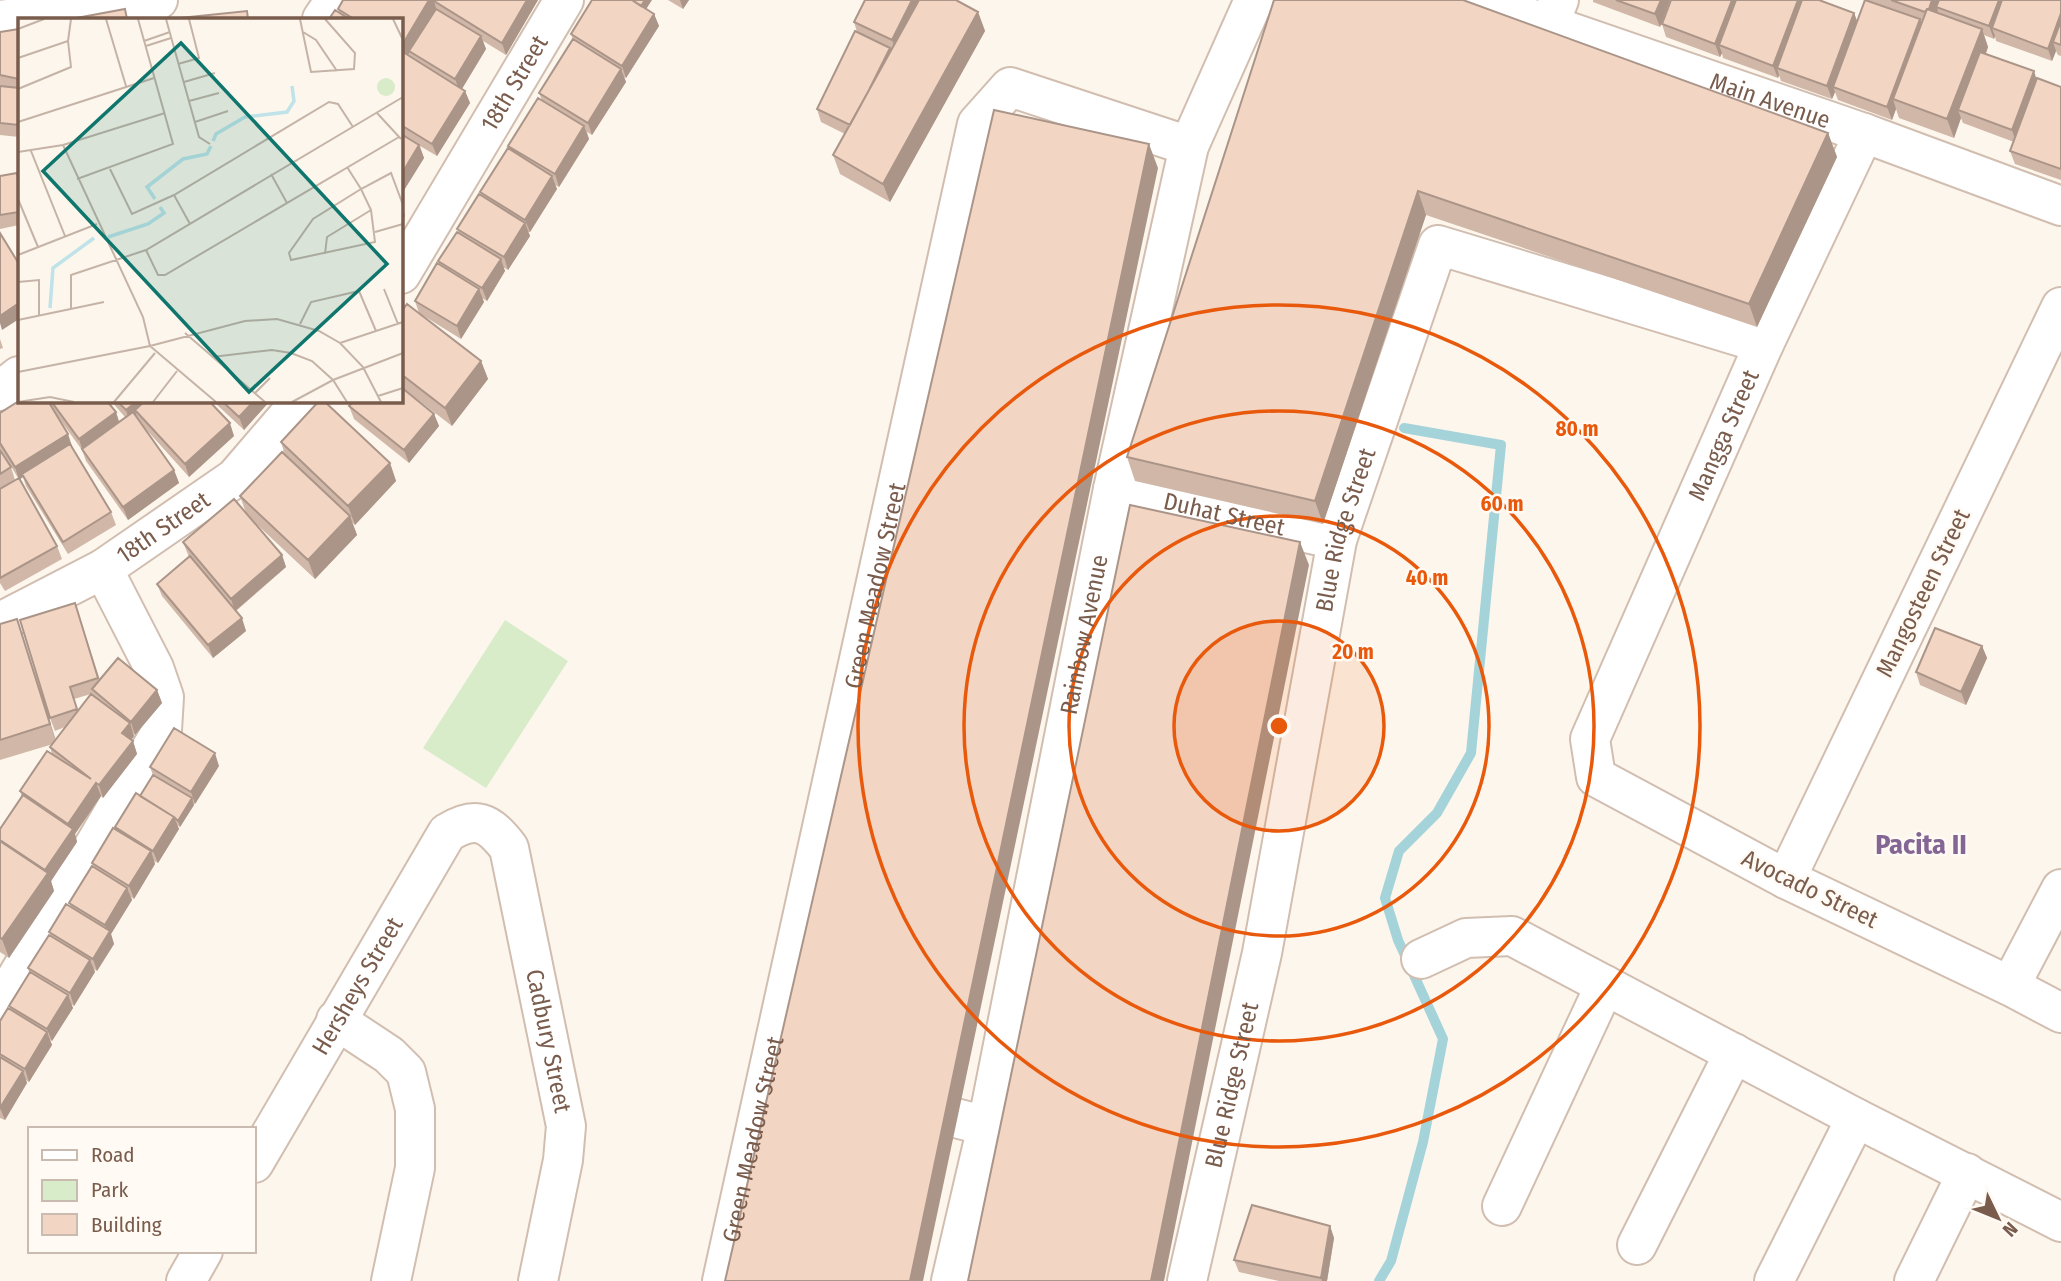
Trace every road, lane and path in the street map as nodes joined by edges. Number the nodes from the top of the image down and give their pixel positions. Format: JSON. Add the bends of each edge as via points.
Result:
{"nodes":[{"id":1,"x":158,"y":0,"type":"edge"},
{"id":2,"x":335,"y":0,"type":"edge"},
{"id":3,"x":564,"y":0,"type":"edge"},
{"id":4,"x":1254,"y":0,"type":"edge"},
{"id":5,"x":1476,"y":0,"type":"edge"},
{"id":6,"x":1554,"y":12,"type":"edge"},
{"id":7,"x":324,"y":18,"type":"edge"},
{"id":8,"x":0,"y":20,"type":"edge"},
{"id":9,"x":1864,"y":133,"type":"junction"},
{"id":10,"x":1189,"y":146,"type":"junction"},
{"id":11,"x":2061,"y":206,"type":"edge"},
{"id":12,"x":402,"y":272,"type":"edge"},
{"id":13,"x":2061,"y":307,"type":"edge"},
{"id":14,"x":1764,"y":344,"type":"junction"},
{"id":15,"x":18,"y":377,"type":"edge"},
{"id":16,"x":0,"y":391,"type":"edge"},
{"id":17,"x":301,"y":402,"type":"edge"},
{"id":18,"x":1113,"y":489,"type":"junction"},
{"id":19,"x":1337,"y":540,"type":"junction"},
{"id":20,"x":103,"y":569,"type":"junction"},
{"id":21,"x":0,"y":622,"type":"edge"},
{"id":22,"x":1590,"y":739,"type":"joint"},
{"id":23,"x":472,"y":822,"type":"joint"},
{"id":24,"x":1786,"y":878,"type":"junction"},
{"id":25,"x":2061,"y":889,"type":"edge"},
{"id":26,"x":1421,"y":958,"type":"dead end"},
{"id":27,"x":1605,"y":985,"type":"junction"},
{"id":28,"x":2010,"y":986,"type":"junction"},
{"id":29,"x":0,"y":1006,"type":"edge"},
{"id":30,"x":2061,"y":1013,"type":"edge"},
{"id":31,"x":335,"y":1020,"type":"junction"},
{"id":32,"x":1734,"y":1053,"type":"junction"},
{"id":33,"x":768,"y":1070,"type":"junction"},
{"id":34,"x":807,"y":1080,"type":"edge"},
{"id":35,"x":871,"y":1097,"type":"edge"},
{"id":36,"x":1856,"y":1118,"type":"junction"},
{"id":37,"x":987,"y":1126,"type":"junction"},
{"id":38,"x":256,"y":1159,"type":"edge"},
{"id":39,"x":1967,"y":1173,"type":"junction"},
{"id":40,"x":1502,"y":1206,"type":"dead end"},
{"id":41,"x":2061,"y":1222,"type":"edge"},
{"id":42,"x":1637,"y":1245,"type":"dead end"},
{"id":43,"x":202,"y":1253,"type":"edge"},
{"id":44,"x":186,"y":1281,"type":"edge"},
{"id":45,"x":391,"y":1281,"type":"edge"},
{"id":46,"x":538,"y":1281,"type":"edge"},
{"id":47,"x":722,"y":1281,"type":"edge"},
{"id":48,"x":951,"y":1281,"type":"edge"},
{"id":49,"x":1187,"y":1281,"type":"edge"},
{"id":50,"x":1774,"y":1281,"type":"edge"},
{"id":51,"x":1914,"y":1281,"type":"edge"}],
"edges":[{"from":1,"to":8,"type":"street"},
{"from":2,"to":7,"type":"street"},
{"from":3,"to":12,"type":"street","name":"18th Street"},
{"from":4,"to":10,"type":"street","name":"Rainbow Avenue"},
{"from":5,"to":6,"type":"street","name":"Main Avenue"},
{"from":6,"to":9,"type":"street","name":"Main Avenue"},
{"from":9,"to":11,"type":"street","name":"Main Avenue"},
{"from":9,"to":14,"type":"street","name":"Mangga Street"},
{"from":10,"to":18,"type":"street","name":"Rainbow Avenue"},
{"from":10,"to":33,"type":"street","name":"Green Meadow Street","via":[[1010,87],[977,124]]},
{"from":13,"to":24,"type":"street","name":"Mangosteen Street"},
{"from":14,"to":19,"type":"street","name":"Blue Ridge Street","via":[[1438,245]]},
{"from":14,"to":22,"type":"street","name":"Mangga Street"},
{"from":15,"to":16,"type":"street"},
{"from":17,"to":20,"type":"street","name":"18th Street","via":[[235,478]]},
{"from":18,"to":19,"type":"street","name":"Duhat Street"},
{"from":18,"to":37,"type":"street","name":"Rainbow Avenue"},
{"from":19,"to":49,"type":"street","name":"Blue Ridge Street","via":[[1262,953]]},
{"from":20,"to":21,"type":"street","name":"18th Street"},
{"from":20,"to":29,"type":"street","via":[[154,668],[164,697],[162,730]]},
{"from":22,"to":24,"type":"street","name":"Avocado Street","via":[[1596,777]]},
{"from":23,"to":31,"type":"street","name":"Hersheys Street","via":[[447,833]]},
{"from":23,"to":46,"type":"street","name":"Cadbury Street","via":[[488,826],[509,848],[566,1126]]},
{"from":24,"to":28,"type":"street","name":"Avocado Street"},
{"from":25,"to":28,"type":"street"},
{"from":26,"to":27,"type":"street","via":[[1466,938],[1512,936]]},
{"from":27,"to":32,"type":"street"},
{"from":27,"to":40,"type":"street"},
{"from":28,"to":30,"type":"street","name":"Avocado Street"},
{"from":31,"to":38,"type":"street","name":"Hersheys Street"},
{"from":31,"to":45,"type":"street","via":[[389,1055],[406,1072],[415,1109],[415,1168]]},
{"from":32,"to":36,"type":"street"},
{"from":32,"to":42,"type":"street"},
{"from":33,"to":34,"type":"street"},
{"from":33,"to":47,"type":"street","name":"Green Meadow Street"},
{"from":35,"to":37,"type":"street"},
{"from":36,"to":39,"type":"street"},
{"from":36,"to":50,"type":"street"},
{"from":37,"to":48,"type":"street","name":"Rainbow Avenue"},
{"from":39,"to":41,"type":"street"},
{"from":39,"to":51,"type":"street"},
{"from":43,"to":44,"type":"street"}]}
